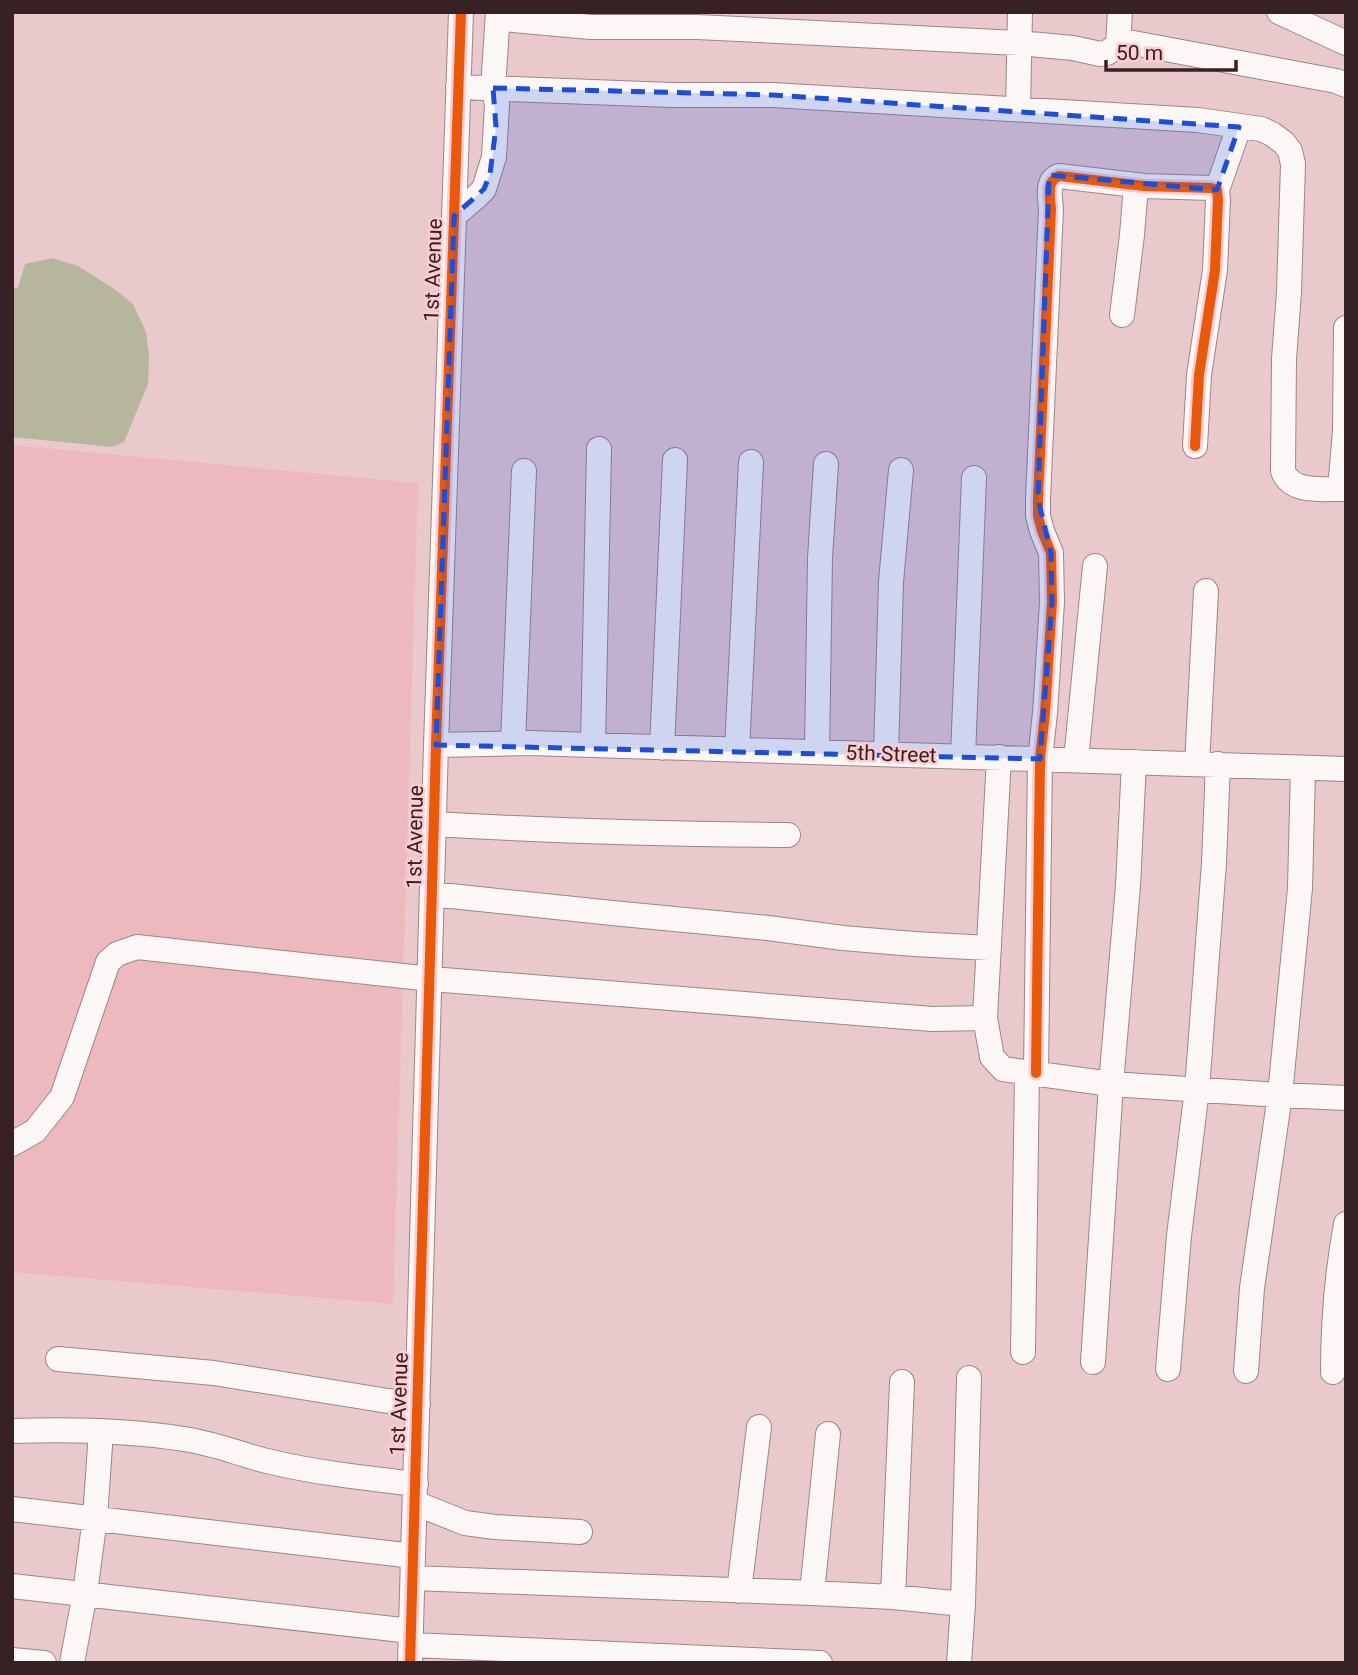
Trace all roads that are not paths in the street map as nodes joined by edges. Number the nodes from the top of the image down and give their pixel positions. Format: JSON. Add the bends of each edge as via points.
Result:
{"nodes":[{"id":1,"x":461,"y":12,"type":"edge"},
{"id":2,"x":498,"y":12,"type":"edge"},
{"id":3,"x":1020,"y":12,"type":"edge"},
{"id":4,"x":1120,"y":12,"type":"edge"},
{"id":5,"x":1279,"y":12,"type":"edge"},
{"id":6,"x":1019,"y":43,"type":"junction"},
{"id":7,"x":1346,"y":43,"type":"edge"},
{"id":8,"x":1118,"y":45,"type":"junction"},
{"id":9,"x":1346,"y":85,"type":"edge"},
{"id":10,"x":458,"y":87,"type":"junction"},
{"id":11,"x":493,"y":88,"type":"junction"},
{"id":12,"x":1346,"y":92,"type":"edge"},
{"id":13,"x":1346,"y":106,"type":"edge"},
{"id":14,"x":1018,"y":108,"type":"junction"},
{"id":15,"x":1239,"y":127,"type":"junction"},
{"id":16,"x":1136,"y":185,"type":"junction"},
{"id":17,"x":1217,"y":190,"type":"junction"},
{"id":18,"x":454,"y":216,"type":"junction"},
{"id":19,"x":1122,"y":315,"type":"dead end"},
{"id":20,"x":1346,"y":328,"type":"edge"},
{"id":21,"x":1195,"y":446,"type":"dead end"},
{"id":22,"x":599,"y":449,"type":"dead end"},
{"id":23,"x":675,"y":460,"type":"dead end"},
{"id":24,"x":751,"y":462,"type":"dead end"},
{"id":25,"x":827,"y":464,"type":"dead end"},
{"id":26,"x":901,"y":470,"type":"dead end"},
{"id":27,"x":524,"y":471,"type":"dead end"},
{"id":28,"x":974,"y":478,"type":"dead end"},
{"id":29,"x":1343,"y":489,"type":"edge"},
{"id":30,"x":1095,"y":566,"type":"dead end"},
{"id":31,"x":1206,"y":591,"type":"dead end"},
{"id":32,"x":513,"y":743,"type":"junction"},
{"id":33,"x":436,"y":745,"type":"junction"},
{"id":34,"x":593,"y":745,"type":"junction"},
{"id":35,"x":662,"y":748,"type":"junction"},
{"id":36,"x":737,"y":750,"type":"junction"},
{"id":37,"x":817,"y":752,"type":"junction"},
{"id":38,"x":886,"y":754,"type":"junction"},
{"id":39,"x":963,"y":756,"type":"junction"},
{"id":40,"x":999,"y":757,"type":"junction"},
{"id":41,"x":1040,"y":759,"type":"junction"},
{"id":42,"x":1076,"y":760,"type":"junction"},
{"id":43,"x":1134,"y":762,"type":"junction"},
{"id":44,"x":1208,"y":764,"type":"junction"},
{"id":45,"x":1303,"y":768,"type":"junction"},
{"id":46,"x":1346,"y":769,"type":"edge"},
{"id":47,"x":434,"y":824,"type":"junction"},
{"id":48,"x":788,"y":835,"type":"dead end"},
{"id":49,"x":432,"y":894,"type":"junction"},
{"id":50,"x":989,"y":948,"type":"junction"},
{"id":51,"x":430,"y":979,"type":"junction"},
{"id":52,"x":985,"y":1018,"type":"junction"},
{"id":53,"x":1031,"y":1072,"type":"junction"},
{"id":54,"x":1111,"y":1084,"type":"junction"},
{"id":55,"x":1197,"y":1089,"type":"junction"},
{"id":56,"x":1280,"y":1095,"type":"junction"},
{"id":57,"x":1346,"y":1098,"type":"edge"},
{"id":58,"x":12,"y":1144,"type":"edge"},
{"id":59,"x":1346,"y":1224,"type":"edge"},
{"id":60,"x":1023,"y":1352,"type":"dead end"},
{"id":61,"x":58,"y":1359,"type":"dead end"},
{"id":62,"x":1093,"y":1362,"type":"dead end"},
{"id":63,"x":1168,"y":1369,"type":"dead end"},
{"id":64,"x":1246,"y":1371,"type":"dead end"},
{"id":65,"x":1333,"y":1372,"type":"dead end"},
{"id":66,"x":969,"y":1378,"type":"dead end"},
{"id":67,"x":902,"y":1382,"type":"dead end"},
{"id":68,"x":418,"y":1404,"type":"junction"},
{"id":69,"x":759,"y":1427,"type":"dead end"},
{"id":70,"x":12,"y":1431,"type":"edge"},
{"id":71,"x":102,"y":1431,"type":"junction"},
{"id":72,"x":828,"y":1434,"type":"dead end"},
{"id":73,"x":415,"y":1493,"type":"junction"},
{"id":74,"x":12,"y":1509,"type":"edge"},
{"id":75,"x":95,"y":1518,"type":"junction"},
{"id":76,"x":580,"y":1532,"type":"dead end"},
{"id":77,"x":413,"y":1567,"type":"junction"},
{"id":78,"x":12,"y":1586,"type":"edge"},
{"id":79,"x":739,"y":1591,"type":"junction"},
{"id":80,"x":85,"y":1593,"type":"junction"},
{"id":81,"x":812,"y":1593,"type":"junction"},
{"id":82,"x":893,"y":1597,"type":"junction"},
{"id":83,"x":963,"y":1604,"type":"junction"},
{"id":84,"x":411,"y":1646,"type":"edge"},
{"id":85,"x":12,"y":1660,"type":"edge"},
{"id":86,"x":44,"y":1663,"type":"edge"},
{"id":87,"x":72,"y":1663,"type":"edge"},
{"id":88,"x":820,"y":1663,"type":"edge"},
{"id":89,"x":959,"y":1663,"type":"edge"}],
"edges":[{"from":1,"to":10,"type":"street","name":"1st Avenue"},
{"from":2,"to":6,"type":"street","via":[[513,20],[592,27],[697,27]]},
{"from":2,"to":11,"type":"street"},
{"from":3,"to":6,"type":"street"},
{"from":4,"to":8,"type":"street"},
{"from":5,"to":7,"type":"street"},
{"from":6,"to":8,"type":"street","via":[[1100,54]]},
{"from":6,"to":14,"type":"street"},
{"from":8,"to":9,"type":"street","via":[[1128,42]]},
{"from":10,"to":11,"type":"street"},
{"from":10,"to":18,"type":"street","name":"1st Avenue"},
{"from":11,"to":14,"type":"street","via":[[773,95]]},
{"from":11,"to":18,"type":"street","via":[[497,104],[490,174],[484,189]]},
{"from":12,"to":13,"type":"street"},
{"from":14,"to":15,"type":"street"},
{"from":15,"to":17,"type":"street"},
{"from":15,"to":29,"type":"street","via":[[1261,129],[1284,143],[1293,164],[1284,359],[1285,478],[1300,487]]},
{"from":16,"to":17,"type":"street"},
{"from":16,"to":19,"type":"street"},
{"from":16,"to":41,"type":"street","via":[[1059,176],[1050,184],[1038,516],[1051,553],[1052,602]]},
{"from":17,"to":21,"type":"street","via":[[1215,270],[1199,375]]},
{"from":18,"to":33,"type":"street","name":"1st Avenue"},
{"from":20,"to":29,"type":"street"},
{"from":22,"to":34,"type":"street"},
{"from":23,"to":35,"type":"street"},
{"from":24,"to":36,"type":"street"},
{"from":25,"to":37,"type":"street","via":[[820,558]]},
{"from":26,"to":38,"type":"street","via":[[891,582]]},
{"from":27,"to":32,"type":"street"},
{"from":28,"to":39,"type":"street"},
{"from":30,"to":42,"type":"street"},
{"from":31,"to":44,"type":"street"},
{"from":32,"to":33,"type":"street","name":"5th Street"},
{"from":32,"to":34,"type":"street","name":"5th Street"},
{"from":33,"to":47,"type":"street","name":"1st Avenue"},
{"from":34,"to":35,"type":"street","name":"5th Street"},
{"from":35,"to":36,"type":"street","name":"5th Street"},
{"from":36,"to":37,"type":"street","name":"5th Street"},
{"from":37,"to":38,"type":"street","name":"5th Street"},
{"from":38,"to":39,"type":"street","name":"5th Street"},
{"from":39,"to":40,"type":"street","name":"5th Street"},
{"from":40,"to":41,"type":"street","name":"5th Street"},
{"from":40,"to":50,"type":"street"},
{"from":41,"to":42,"type":"street","name":"5th Street"},
{"from":41,"to":53,"type":"street"},
{"from":42,"to":43,"type":"street","name":"5th Street"},
{"from":43,"to":44,"type":"street","name":"5th Street"},
{"from":43,"to":54,"type":"street","via":[[1129,886]]},
{"from":44,"to":45,"type":"street","name":"5th Street"},
{"from":44,"to":55,"type":"street","via":[[1214,863]]},
{"from":45,"to":46,"type":"street","name":"5th Street"},
{"from":45,"to":56,"type":"street","via":[[1300,888]]},
{"from":47,"to":48,"type":"street"},
{"from":47,"to":49,"type":"street","name":"1st Avenue"},
{"from":49,"to":50,"type":"street","via":[[843,938]]},
{"from":49,"to":51,"type":"street","name":"1st Avenue"},
{"from":50,"to":52,"type":"street"},
{"from":51,"to":52,"type":"street","via":[[932,1019]]},
{"from":51,"to":58,"type":"street","via":[[137,947],[127,950],[108,962],[62,1097],[35,1131]]},
{"from":51,"to":68,"type":"street","name":"1st Avenue"},
{"from":52,"to":53,"type":"street","via":[[992,1057],[1003,1069]]},
{"from":53,"to":54,"type":"street"},
{"from":53,"to":60,"type":"street"},
{"from":54,"to":55,"type":"street"},
{"from":54,"to":62,"type":"street"},
{"from":55,"to":56,"type":"street"},
{"from":55,"to":63,"type":"street","via":[[1178,1236]]},
{"from":56,"to":57,"type":"street"},
{"from":56,"to":64,"type":"street","via":[[1252,1288]]},
{"from":59,"to":65,"type":"street","via":[[1335,1306]]},
{"from":61,"to":68,"type":"street","via":[[214,1373]]},
{"from":66,"to":83,"type":"street"},
{"from":67,"to":82,"type":"street"},
{"from":68,"to":73,"type":"street","name":"1st Avenue"},
{"from":69,"to":79,"type":"street"},
{"from":70,"to":71,"type":"street"},
{"from":71,"to":73,"type":"street","via":[[185,1439]]},
{"from":71,"to":75,"type":"street"},
{"from":72,"to":81,"type":"street"},
{"from":73,"to":76,"type":"street","via":[[465,1523]]},
{"from":73,"to":77,"type":"street","name":"1st Avenue"},
{"from":74,"to":75,"type":"street"},
{"from":75,"to":77,"type":"street"},
{"from":75,"to":80,"type":"street"},
{"from":77,"to":79,"type":"street"},
{"from":77,"to":84,"type":"street","name":"1st Avenue"},
{"from":78,"to":80,"type":"street"},
{"from":79,"to":81,"type":"street"},
{"from":80,"to":84,"type":"street"},
{"from":80,"to":87,"type":"street"},
{"from":81,"to":82,"type":"street"},
{"from":82,"to":83,"type":"street"},
{"from":83,"to":89,"type":"street"},
{"from":84,"to":88,"type":"street"},
{"from":85,"to":86,"type":"street"}]}
